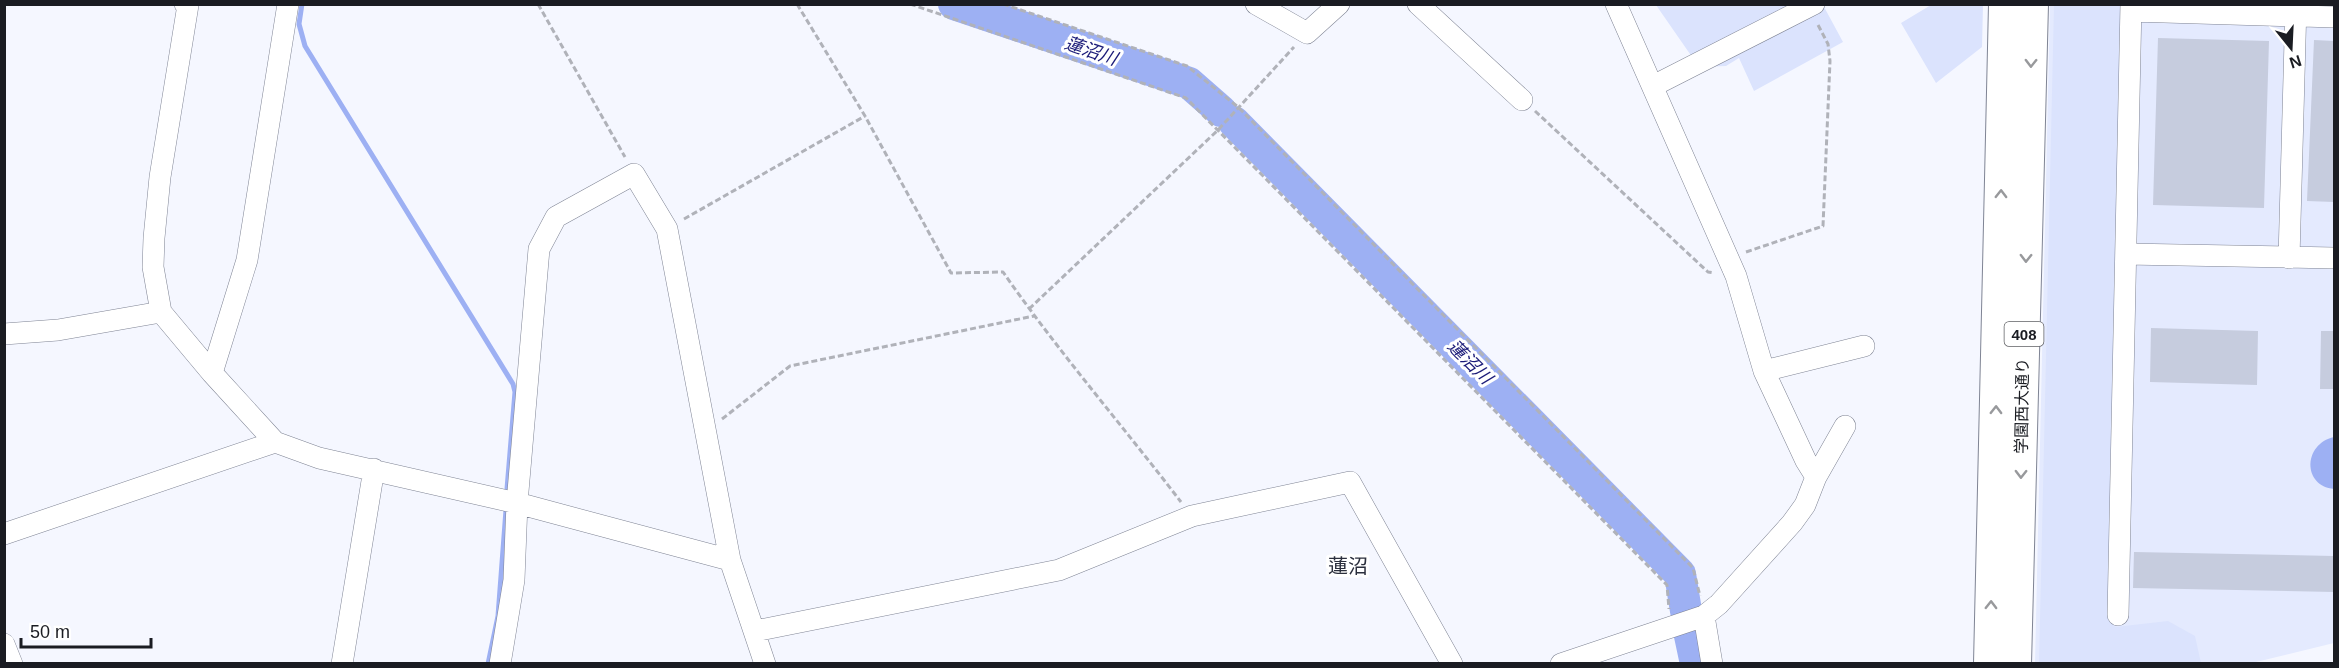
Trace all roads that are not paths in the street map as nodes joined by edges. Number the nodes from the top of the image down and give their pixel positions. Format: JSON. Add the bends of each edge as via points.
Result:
{"nodes":[{"id":1,"x":185,"y":4,"type":"edge"},
{"id":2,"x":288,"y":4,"type":"edge"},
{"id":3,"x":1256,"y":4,"type":"edge"},
{"id":4,"x":1339,"y":4,"type":"edge"},
{"id":5,"x":1418,"y":4,"type":"edge"},
{"id":6,"x":1616,"y":4,"type":"edge"},
{"id":7,"x":2004,"y":4,"type":"edge"},
{"id":8,"x":2032,"y":4,"type":"edge"},
{"id":9,"x":1812,"y":6,"type":"edge"},
{"id":10,"x":2131,"y":8,"type":"edge"},
{"id":11,"x":2296,"y":10,"type":"edge"},
{"id":12,"x":2334,"y":17,"type":"edge"},
{"id":13,"x":1653,"y":86,"type":"junction"},
{"id":14,"x":1522,"y":99,"type":"road end"},
{"id":15,"x":2126,"y":254,"type":"junction"},
{"id":16,"x":2289,"y":258,"type":"junction"},
{"id":17,"x":2334,"y":258,"type":"edge"},
{"id":18,"x":161,"y":312,"type":"junction"},
{"id":19,"x":4,"y":334,"type":"edge"},
{"id":20,"x":1864,"y":346,"type":"dead end"},
{"id":21,"x":1764,"y":371,"type":"junction"},
{"id":22,"x":212,"y":373,"type":"junction"},
{"id":23,"x":1845,"y":426,"type":"dead end"},
{"id":24,"x":275,"y":442,"type":"junction"},
{"id":25,"x":374,"y":469,"type":"junction"},
{"id":26,"x":1816,"y":477,"type":"junction"},
{"id":27,"x":517,"y":503,"type":"junction"},
{"id":28,"x":4,"y":534,"type":"edge"},
{"id":29,"x":730,"y":560,"type":"junction"},
{"id":30,"x":2118,"y":615,"type":"dead end"},
{"id":31,"x":1704,"y":616,"type":"junction"},
{"id":32,"x":755,"y":631,"type":"junction"},
{"id":33,"x":4,"y":644,"type":"edge"},
{"id":34,"x":12,"y":663,"type":"edge"},
{"id":35,"x":342,"y":663,"type":"edge"},
{"id":36,"x":500,"y":663,"type":"edge"},
{"id":37,"x":765,"y":663,"type":"edge"},
{"id":38,"x":1452,"y":663,"type":"edge"},
{"id":39,"x":1562,"y":663,"type":"edge"},
{"id":40,"x":1712,"y":663,"type":"edge"},
{"id":41,"x":1989,"y":663,"type":"edge"},
{"id":42,"x":2016,"y":663,"type":"edge"}],
"edges":[{"from":1,"to":18,"type":"street","via":[[188,6],[154,238],[153,267]]},
{"from":2,"to":22,"type":"street","via":[[247,260]]},
{"from":3,"to":4,"type":"street","via":[[1307,33]]},
{"from":5,"to":14,"type":"street"},
{"from":6,"to":13,"type":"street"},
{"from":41,"to":7,"type":"highway","name":"学園西大通り","number":"408","one_way":true},
{"from":8,"to":42,"type":"highway","name":"学園西大通り","number":"408","one_way":true},
{"from":9,"to":13,"type":"street"},
{"from":10,"to":11,"type":"street"},
{"from":10,"to":15,"type":"street"},
{"from":11,"to":12,"type":"street"},
{"from":11,"to":16,"type":"street"},
{"from":13,"to":21,"type":"street","via":[[1732,267]]},
{"from":15,"to":16,"type":"street"},
{"from":15,"to":30,"type":"street"},
{"from":16,"to":17,"type":"street"},
{"from":18,"to":19,"type":"street","via":[[58,330]]},
{"from":18,"to":22,"type":"street"},
{"from":20,"to":21,"type":"street"},
{"from":21,"to":26,"type":"street"},
{"from":22,"to":24,"type":"street"},
{"from":23,"to":26,"type":"street"},
{"from":24,"to":25,"type":"street","via":[[319,458]]},
{"from":24,"to":28,"type":"street"},
{"from":25,"to":27,"type":"street"},
{"from":25,"to":35,"type":"street"},
{"from":26,"to":31,"type":"street","via":[[1805,505],[1792,523]]},
{"from":27,"to":29,"type":"street"},
{"from":27,"to":29,"type":"street","via":[[539,249],[556,216],[634,174],[668,229]]},
{"from":27,"to":36,"type":"street","via":[[514,580]]},
{"from":29,"to":32,"type":"street"},
{"from":31,"to":39,"type":"street"},
{"from":31,"to":40,"type":"street"},
{"from":32,"to":37,"type":"street"},
{"from":32,"to":38,"type":"street","via":[[1059,570],[1192,516],[1350,482]]},
{"from":33,"to":34,"type":"street"}]}
